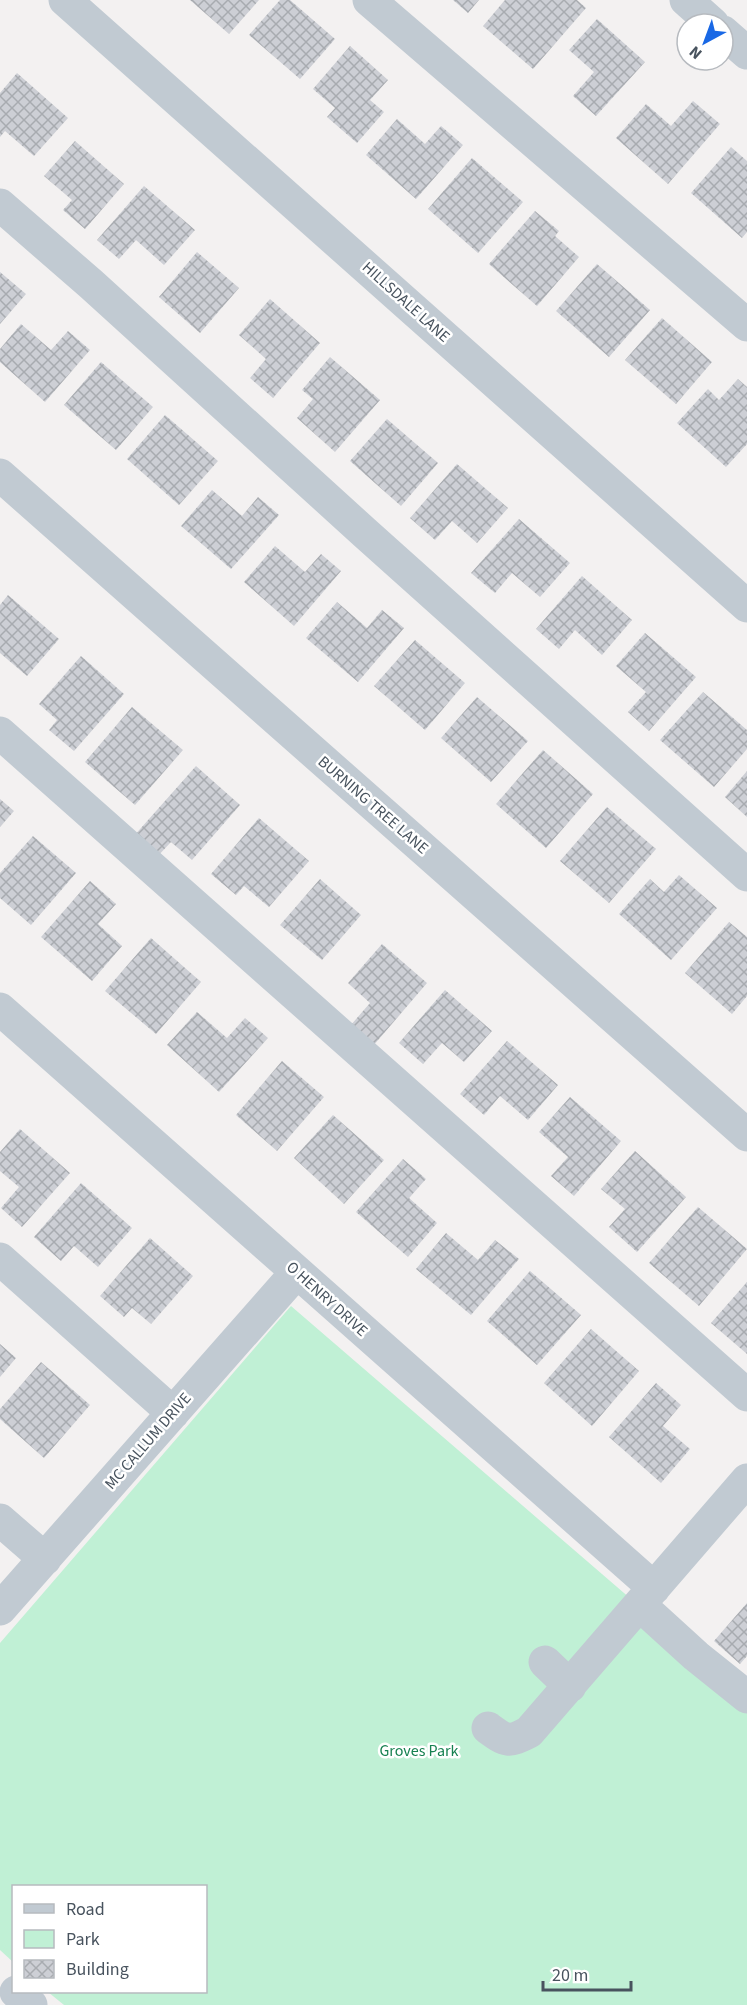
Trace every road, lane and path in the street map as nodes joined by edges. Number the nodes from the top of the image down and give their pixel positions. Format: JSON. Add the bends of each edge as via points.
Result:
{"nodes":[{"id":1,"x":65,"y":0,"type":"edge"},
{"id":2,"x":369,"y":0,"type":"edge"},
{"id":3,"x":735,"y":40,"type":"edge"},
{"id":4,"x":747,"y":53,"type":"edge"},
{"id":5,"x":0,"y":205,"type":"edge"},
{"id":6,"x":747,"y":325,"type":"edge"},
{"id":7,"x":0,"y":475,"type":"edge"},
{"id":8,"x":747,"y":606,"type":"edge"},
{"id":9,"x":0,"y":733,"type":"edge"},
{"id":10,"x":747,"y":875,"type":"edge"},
{"id":11,"x":0,"y":1009,"type":"edge"},
{"id":12,"x":747,"y":1135,"type":"edge"},
{"id":13,"x":0,"y":1259,"type":"edge"},
{"id":14,"x":296,"y":1273,"type":"junction"},
{"id":15,"x":747,"y":1395,"type":"edge"},
{"id":16,"x":173,"y":1413,"type":"junction"},
{"id":17,"x":747,"y":1480,"type":"edge"},
{"id":18,"x":0,"y":1520,"type":"edge"},
{"id":19,"x":45,"y":1559,"type":"junction"},
{"id":20,"x":647,"y":1597,"type":"junction"},
{"id":21,"x":0,"y":1609,"type":"edge"},
{"id":22,"x":545,"y":1662,"type":"dead end"},
{"id":23,"x":570,"y":1686,"type":"junction"},
{"id":24,"x":747,"y":1698,"type":"edge"},
{"id":25,"x":488,"y":1728,"type":"dead end"},
{"id":26,"x":0,"y":1978,"type":"edge"},
{"id":27,"x":12,"y":1988,"type":"edge"},
{"id":28,"x":18,"y":1993,"type":"edge"},
{"id":29,"x":31,"y":2005,"type":"edge"}],
"edges":[{"from":1,"to":8,"type":"street","name":"HILLSDALE LANE"},
{"from":2,"to":6,"type":"street"},
{"from":3,"to":4,"type":"street"},
{"from":5,"to":10,"type":"street"},
{"from":7,"to":12,"type":"street","name":"BURNING TREE LANE"},
{"from":9,"to":15,"type":"street"},
{"from":11,"to":14,"type":"street","name":"O HENRY DRIVE"},
{"from":13,"to":16,"type":"street"},
{"from":14,"to":16,"type":"street","name":"MC CALLUM DRIVE"},
{"from":14,"to":20,"type":"street","name":"O HENRY DRIVE"},
{"from":16,"to":19,"type":"street","name":"MC CALLUM DRIVE"},
{"from":17,"to":20,"type":"street"},
{"from":18,"to":19,"type":"street"},
{"from":19,"to":21,"type":"street","name":"MC CALLUM DRIVE"},
{"from":20,"to":23,"type":"street"},
{"from":20,"to":24,"type":"street","name":"O HENRY DRIVE","via":[[696,1656]]},
{"from":22,"to":23,"type":"street"},
{"from":23,"to":25,"type":"street","via":[[529,1732],[515,1740],[504,1740]]},
{"from":26,"to":27,"type":"street"},
{"from":28,"to":29,"type":"street"}]}
